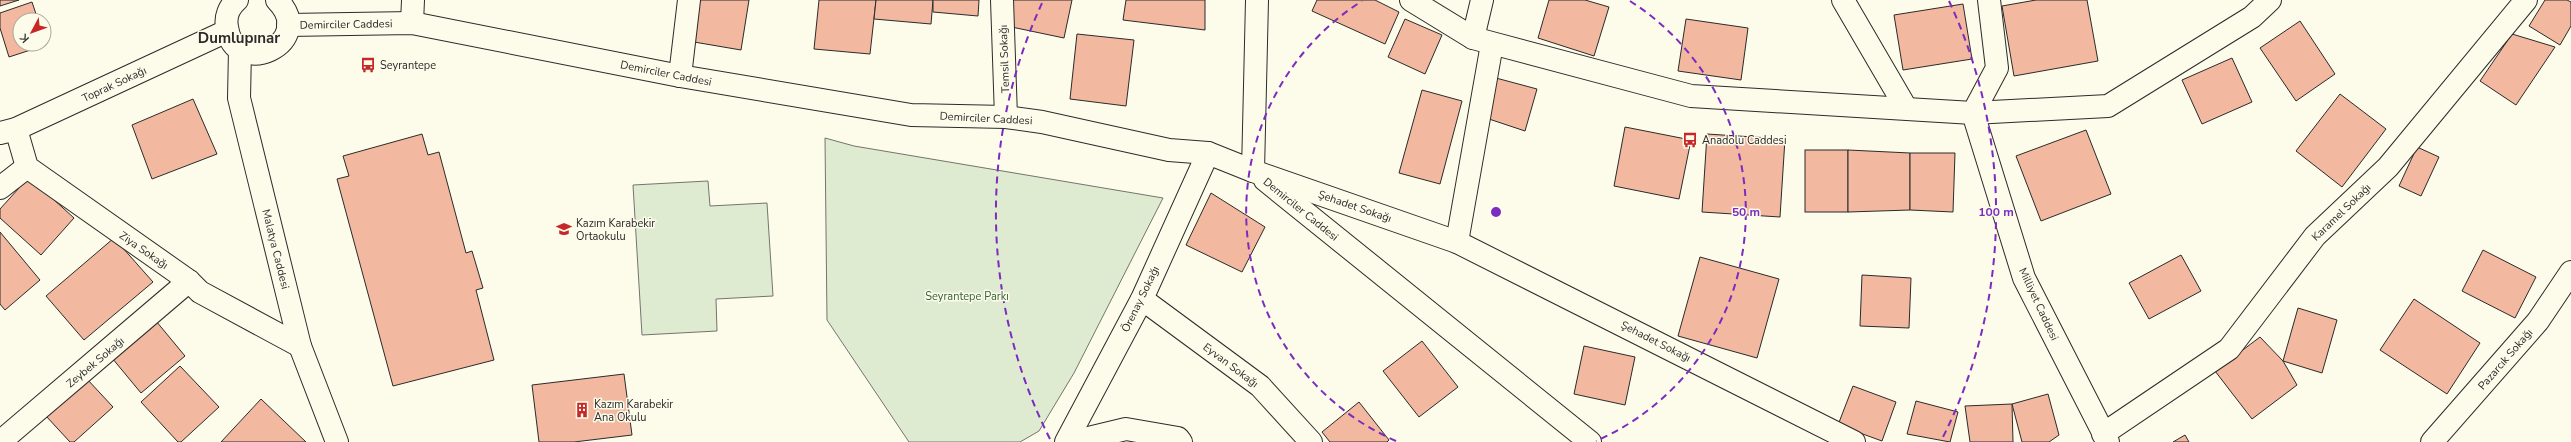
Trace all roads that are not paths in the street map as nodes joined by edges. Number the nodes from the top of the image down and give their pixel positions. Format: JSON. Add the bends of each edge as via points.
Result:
{"nodes":[{"id":1,"x":277,"y":0,"type":"edge"},
{"id":2,"x":413,"y":0,"type":"edge"},
{"id":3,"x":689,"y":0,"type":"edge"},
{"id":4,"x":1002,"y":0,"type":"edge"},
{"id":5,"x":1258,"y":0,"type":"edge"},
{"id":6,"x":1411,"y":0,"type":"edge"},
{"id":7,"x":1482,"y":0,"type":"edge"},
{"id":8,"x":1843,"y":0,"type":"edge"},
{"id":9,"x":1989,"y":0,"type":"edge"},
{"id":10,"x":2270,"y":0,"type":"edge"},
{"id":11,"x":2526,"y":0,"type":"edge"},
{"id":12,"x":229,"y":11,"type":"edge"},
{"id":13,"x":412,"y":23,"type":"junction"},
{"id":14,"x":288,"y":25,"type":"junction"},
{"id":15,"x":1482,"y":41,"type":"junction"},
{"id":16,"x":240,"y":50,"type":"junction"},
{"id":17,"x":680,"y":76,"type":"junction"},
{"id":18,"x":1906,"y":108,"type":"junction"},
{"id":19,"x":1973,"y":113,"type":"junction"},
{"id":20,"x":1006,"y":117,"type":"junction"},
{"id":21,"x":8,"y":131,"type":"edge"},
{"id":22,"x":1208,"y":153,"type":"junction"},
{"id":23,"x":27,"y":167,"type":"junction"},
{"id":24,"x":1253,"y":171,"type":"junction"},
{"id":25,"x":0,"y":188,"type":"edge"},
{"id":26,"x":1457,"y":242,"type":"junction"},
{"id":27,"x":2571,"y":272,"type":"edge"},
{"id":28,"x":189,"y":281,"type":"junction"},
{"id":29,"x":1142,"y":299,"type":"junction"},
{"id":30,"x":300,"y":346,"type":"junction"},
{"id":31,"x":2106,"y":438,"type":"edge"},
{"id":32,"x":0,"y":442,"type":"edge"},
{"id":33,"x":337,"y":442,"type":"edge"},
{"id":34,"x":1066,"y":442,"type":"edge"},
{"id":35,"x":1072,"y":442,"type":"edge"},
{"id":36,"x":1181,"y":442,"type":"edge"},
{"id":37,"x":1311,"y":442,"type":"edge"},
{"id":38,"x":1590,"y":442,"type":"edge"},
{"id":39,"x":1854,"y":442,"type":"edge"},
{"id":40,"x":2432,"y":442,"type":"edge"}],
"edges":[{"from":1,"to":14,"type":"street","via":[[283,7]]},
{"from":2,"to":13,"type":"street"},
{"from":3,"to":17,"type":"street"},
{"from":4,"to":20,"type":"street","name":"Temsil Sokağı"},
{"from":5,"to":24,"type":"street"},
{"from":6,"to":15,"type":"street"},
{"from":7,"to":15,"type":"street"},
{"from":8,"to":18,"type":"street"},
{"from":9,"to":19,"type":"street","via":[[1997,68]]},
{"from":10,"to":19,"type":"street","via":[[2252,17],[2108,106]]},
{"from":11,"to":31,"type":"street","name":"Karamel Sokağı","via":[[2388,167],[2315,236],[2229,349]]},
{"from":12,"to":16,"type":"street","via":[[230,38]]},
{"from":12,"to":21,"type":"street","name":"Toprak Sokağı"},
{"from":13,"to":14,"type":"street","name":"Demirciler Caddesi"},
{"from":13,"to":17,"type":"street","name":"Demirciler Caddesi"},
{"from":14,"to":16,"type":"street","via":[[280,44],[271,51],[261,54]]},
{"from":15,"to":18,"type":"street","via":[[1691,96]]},
{"from":15,"to":26,"type":"street"},
{"from":16,"to":30,"type":"street","name":"Malatya Caddesi","via":[[240,98]]},
{"from":17,"to":20,"type":"street","name":"Demirciler Caddesi","via":[[911,115]]},
{"from":18,"to":19,"type":"street"},
{"from":19,"to":31,"type":"street","name":"Milliyet Caddesi","via":[[2024,278]]},
{"from":20,"to":22,"type":"street","name":"Demirciler Caddesi","via":[[1042,122],[1169,150]]},
{"from":21,"to":23,"type":"street"},
{"from":22,"to":24,"type":"street","name":"Demirciler Caddesi"},
{"from":22,"to":29,"type":"street","name":"Örenay Sokağı"},
{"from":23,"to":25,"type":"street"},
{"from":23,"to":28,"type":"street","name":"Ziya Sokağı"},
{"from":24,"to":26,"type":"street","name":"Şehadet Sokağı"},
{"from":24,"to":38,"type":"street","name":"Demirciler Caddesi"},
{"from":26,"to":39,"type":"street","name":"Şehadet Sokağı"},
{"from":27,"to":40,"type":"street","name":"Pazarcık Sokağı","via":[[2538,321]]},
{"from":28,"to":30,"type":"street","name":"Ziya Sokağı","via":[[200,292]]},
{"from":28,"to":32,"type":"street","name":"Zeybek Sokağı"},
{"from":29,"to":34,"type":"street","name":"Örenay Sokağı"},
{"from":29,"to":37,"type":"street","name":"Eyvan Sokağı","via":[[1260,386]]},
{"from":30,"to":33,"type":"street","name":"Malatya Caddesi"},
{"from":35,"to":36,"type":"street","via":[[1126,429],[1178,438]]}]}
